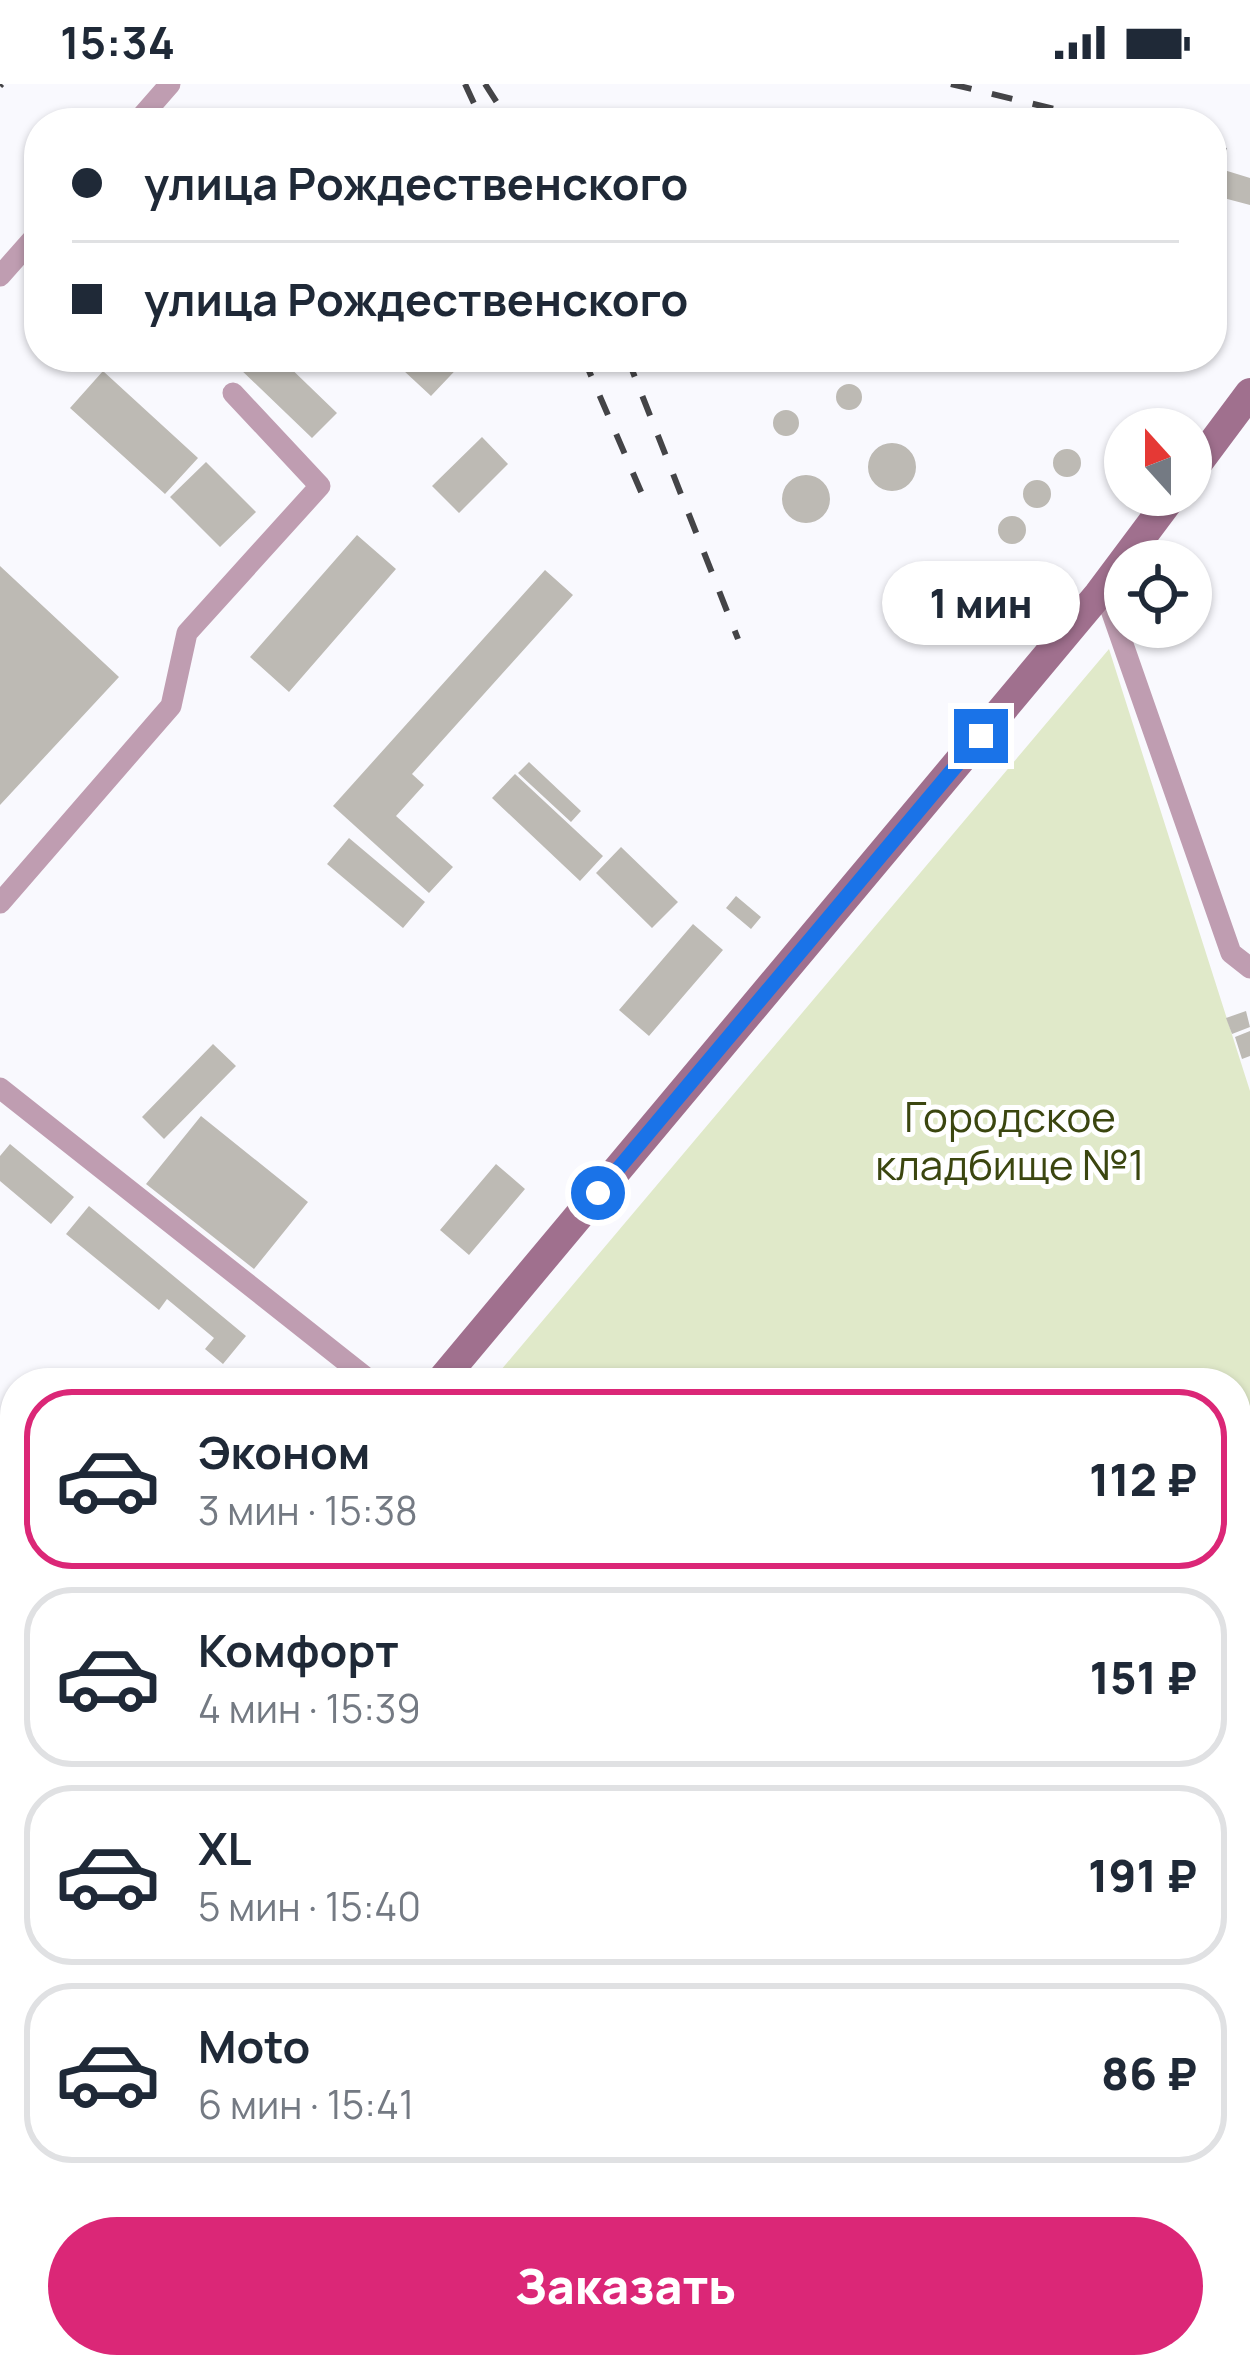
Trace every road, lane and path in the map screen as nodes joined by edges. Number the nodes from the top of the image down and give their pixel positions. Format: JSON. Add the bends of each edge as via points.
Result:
{"nodes":[{"id":1,"x":170,"y":84,"type":"edge"},
{"id":2,"x":149,"y":108,"type":"edge"},
{"id":3,"x":24,"y":249,"type":"edge"},
{"id":4,"x":0,"y":276,"type":"edge"},
{"id":5,"x":233,"y":393,"type":"dead end"},
{"id":6,"x":1250,"y":393,"type":"edge"},
{"id":7,"x":1212,"y":444,"type":"edge"},
{"id":8,"x":1158,"y":516,"type":"edge"},
{"id":9,"x":1099,"y":594,"type":"junction"},
{"id":10,"x":0,"y":903,"type":"edge"},
{"id":11,"x":1250,"y":968,"type":"edge"},
{"id":12,"x":0,"y":1088,"type":"edge"},
{"id":13,"x":354,"y":1368,"type":"edge"},
{"id":14,"x":452,"y":1368,"type":"edge"}],
"edges":[{"from":1,"to":2,"type":"street"},
{"from":3,"to":4,"type":"street"},
{"from":5,"to":10,"type":"street","via":[[320,486],[187,633],[171,706]]},
{"from":6,"to":7,"type":"main road"},
{"from":8,"to":9,"type":"main road"},
{"from":9,"to":11,"type":"street","via":[[1232,953]]},
{"from":9,"to":14,"type":"main road"},
{"from":12,"to":13,"type":"street"}]}
